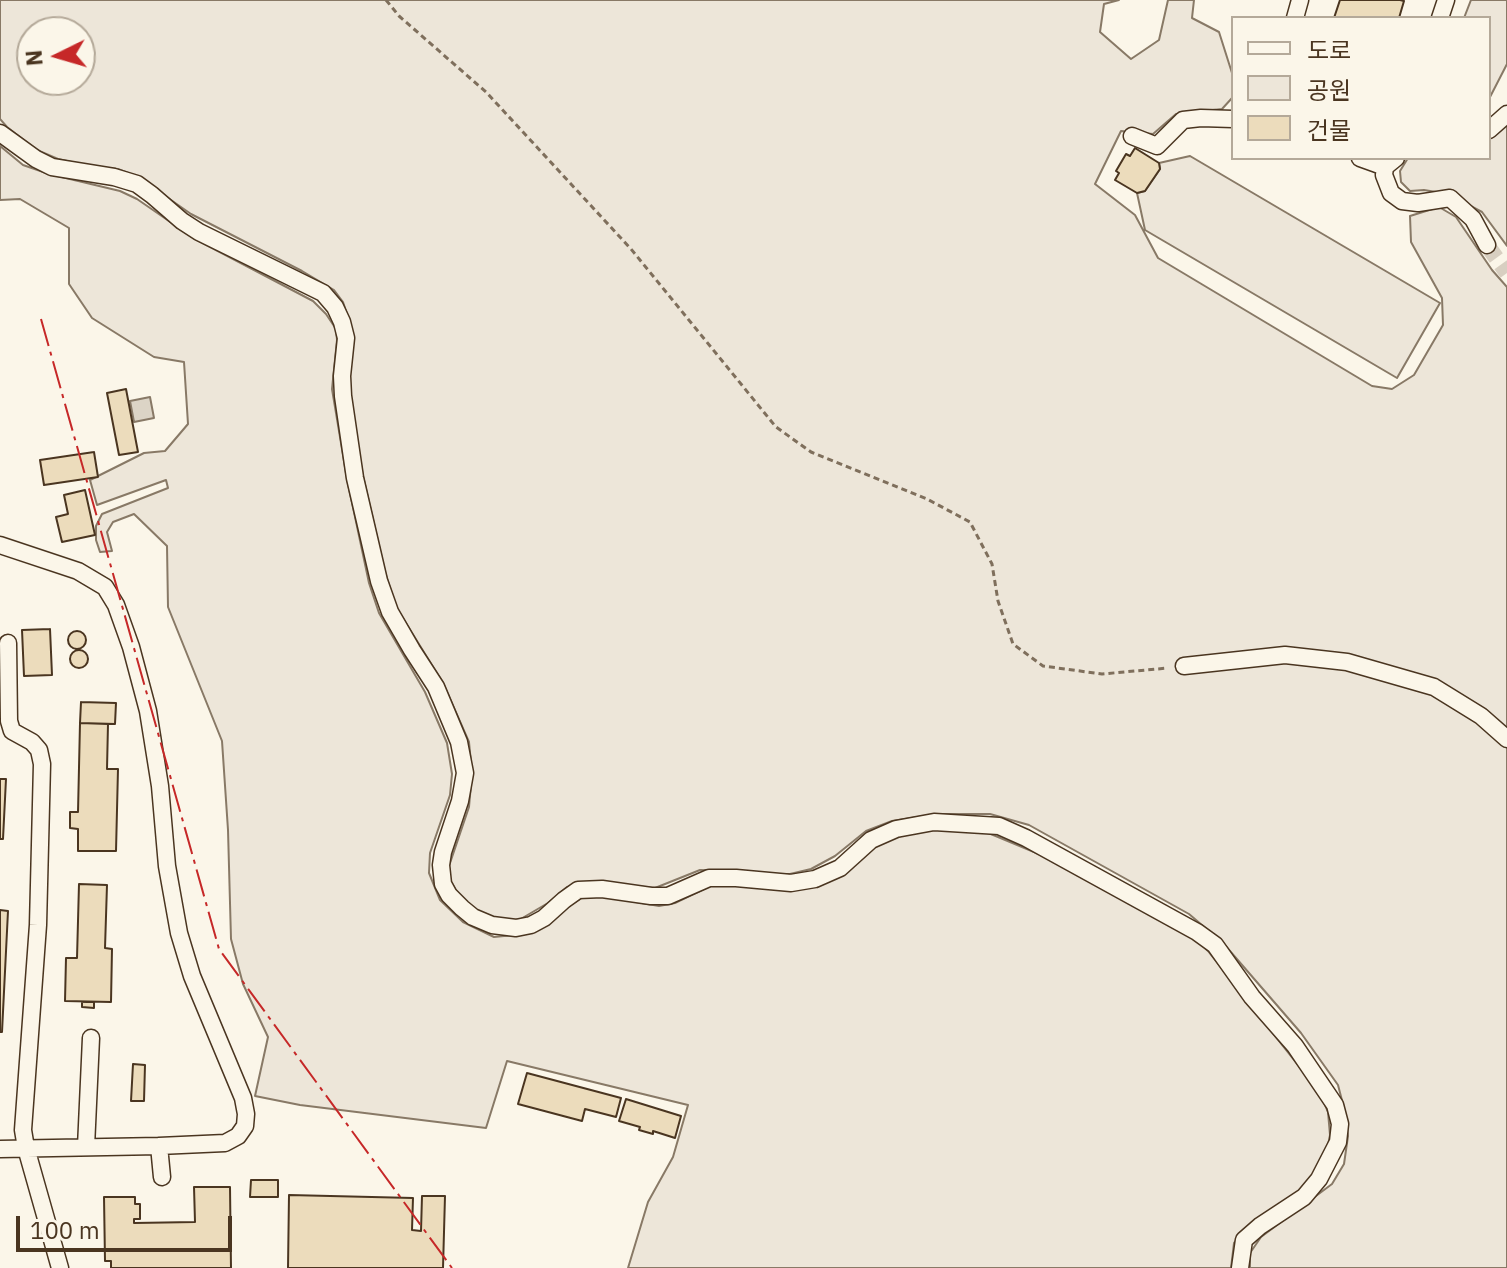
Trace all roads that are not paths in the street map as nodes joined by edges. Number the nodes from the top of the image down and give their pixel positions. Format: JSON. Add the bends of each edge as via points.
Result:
{"nodes":[{"id":1,"x":1507,"y":114,"type":"edge"},
{"id":2,"x":1231,"y":119,"type":"edge"},
{"id":3,"x":1491,"y":128,"type":"edge"},
{"id":4,"x":0,"y":133,"type":"edge"},
{"id":5,"x":1132,"y":136,"type":"dead end"},
{"id":6,"x":1390,"y":162,"type":"edge"},
{"id":7,"x":1487,"y":245,"type":"tunnel mouth"},
{"id":8,"x":0,"y":545,"type":"edge"},
{"id":9,"x":8,"y":643,"type":"dead end"},
{"id":10,"x":1184,"y":666,"type":"road end"},
{"id":11,"x":1507,"y":739,"type":"edge"},
{"id":12,"x":91,"y":1038,"type":"dead end"},
{"id":13,"x":159,"y":1146,"type":"junction"},
{"id":14,"x":86,"y":1147,"type":"junction"},
{"id":15,"x":26,"y":1148,"type":"junction"},
{"id":16,"x":0,"y":1149,"type":"edge"},
{"id":17,"x":162,"y":1177,"type":"dead end"},
{"id":18,"x":60,"y":1268,"type":"edge"},
{"id":19,"x":1240,"y":1268,"type":"edge"}],
"edges":[{"from":1,"to":3,"type":"street"},
{"from":2,"to":5,"type":"street","via":[[1183,120],[1157,146]]},
{"from":4,"to":19,"type":"street","via":[[52,167],[137,184],[199,232],[323,293],[335,307],[346,338],[342,376],[351,451],[379,581],[459,742],[465,773],[441,865],[443,884],[462,908],[492,925],[516,928],[544,918],[578,890],[668,896],[709,878],[791,883],[815,879],[840,868],[871,840],[934,822],[999,826],[1026,838],[1215,945],[1335,1105],[1338,1142],[1319,1179],[1304,1197],[1244,1240]]},
{"from":6,"to":7,"type":"street","via":[[1384,175],[1391,193],[1418,203],[1450,198],[1473,219]]},
{"from":8,"to":13,"type":"street","via":[[78,571],[105,587],[131,647],[148,711],[179,933],[246,1114],[238,1136],[225,1143]]},
{"from":9,"to":15,"type":"street","via":[[9,721],[12,731],[39,750],[43,785]]},
{"from":10,"to":11,"type":"street","via":[[1285,655],[1347,662],[1434,687]]},
{"from":12,"to":14,"type":"street"},
{"from":13,"to":14,"type":"street"},
{"from":13,"to":17,"type":"street"},
{"from":14,"to":15,"type":"street"},
{"from":15,"to":16,"type":"street"},
{"from":15,"to":18,"type":"street"}]}
